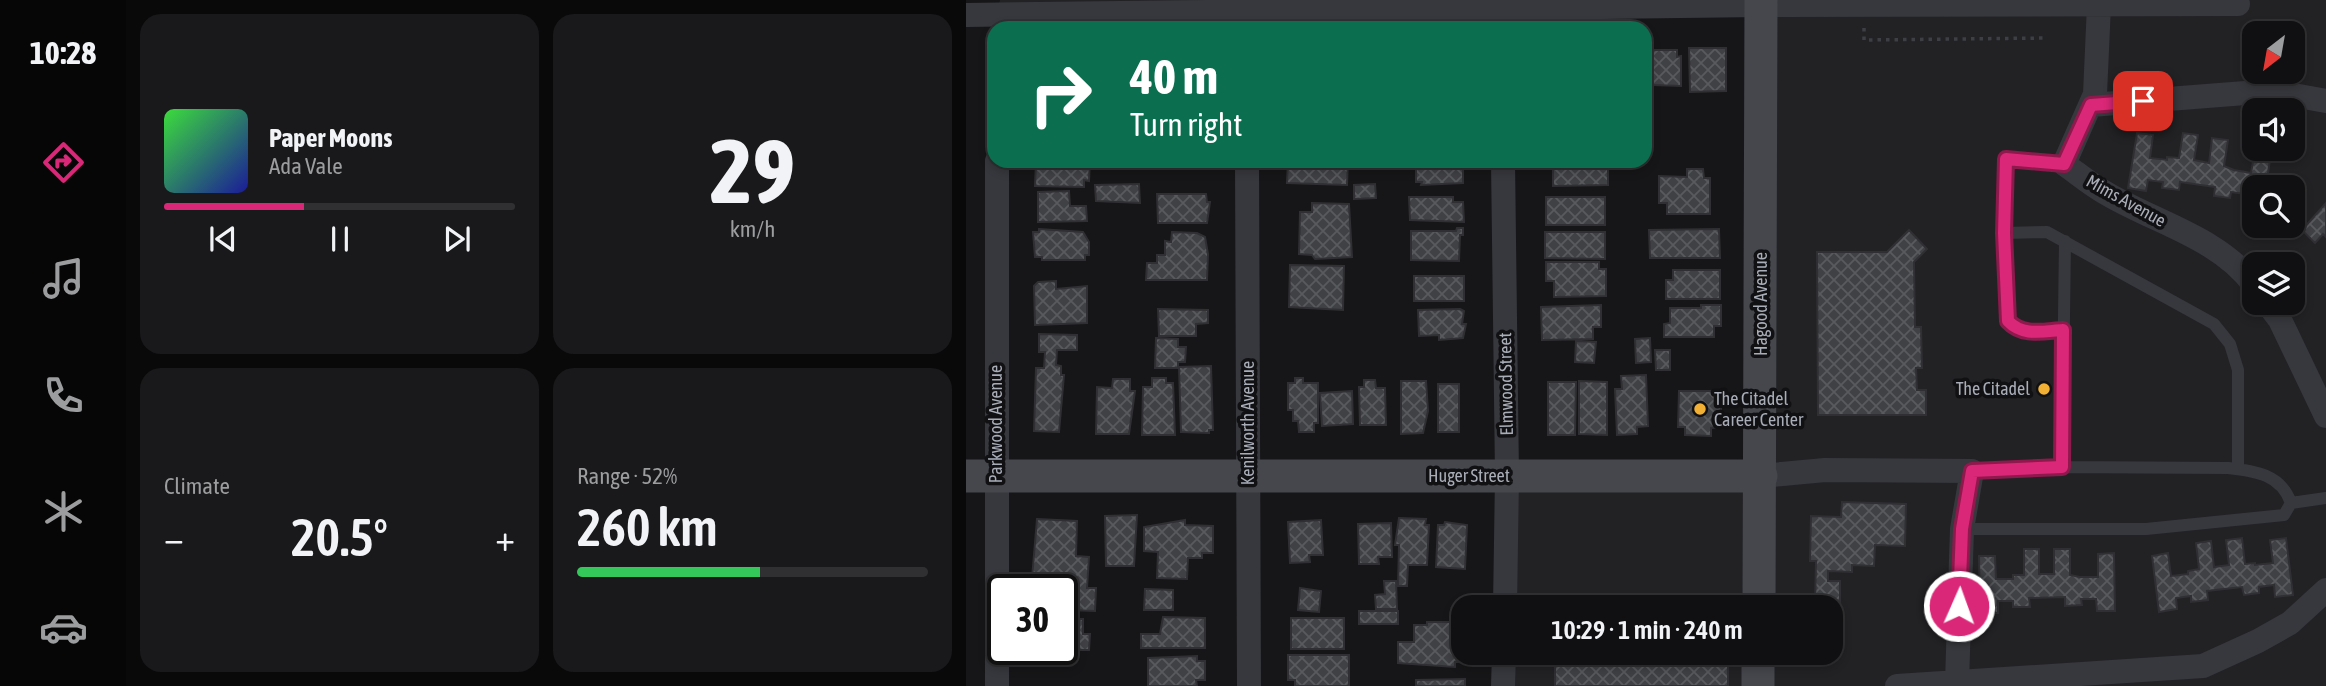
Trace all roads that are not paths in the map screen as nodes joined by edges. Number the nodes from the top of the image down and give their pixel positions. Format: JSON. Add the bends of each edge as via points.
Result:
{"nodes":[{"id":1,"x":1041,"y":0,"type":"edge"},
{"id":2,"x":1098,"y":0,"type":"edge"},
{"id":3,"x":1761,"y":3,"type":"edge"},
{"id":4,"x":2238,"y":4,"type":"dead end"},
{"id":5,"x":2099,"y":5,"type":"junction"},
{"id":6,"x":1136,"y":13,"type":"junction"},
{"id":7,"x":998,"y":14,"type":"edge"},
{"id":8,"x":966,"y":15,"type":"edge"},
{"id":9,"x":1501,"y":18,"type":"edge"},
{"id":10,"x":1246,"y":20,"type":"edge"},
{"id":11,"x":2326,"y":101,"type":"edge"},
{"id":12,"x":2091,"y":105,"type":"junction"},
{"id":13,"x":2064,"y":164,"type":"junction"},
{"id":14,"x":997,"y":168,"type":"edge"},
{"id":15,"x":1247,"y":168,"type":"edge"},
{"id":16,"x":1503,"y":168,"type":"edge"},
{"id":17,"x":2004,"y":233,"type":"junction"},
{"id":18,"x":2065,"y":241,"type":"junction"},
{"id":19,"x":2242,"y":272,"type":"edge"},
{"id":20,"x":2276,"y":315,"type":"edge"},
{"id":21,"x":2063,"y":330,"type":"junction"},
{"id":22,"x":2326,"y":416,"type":"edge"},
{"id":23,"x":2062,"y":467,"type":"junction"},
{"id":24,"x":2238,"y":469,"type":"junction"},
{"id":25,"x":1972,"y":471,"type":"junction"},
{"id":26,"x":1248,"y":475,"type":"junction"},
{"id":27,"x":981,"y":476,"type":"edge"},
{"id":28,"x":1507,"y":476,"type":"junction"},
{"id":29,"x":1761,"y":476,"type":"junction"},
{"id":30,"x":2326,"y":498,"type":"edge"},
{"id":31,"x":2291,"y":503,"type":"junction"},
{"id":32,"x":1962,"y":529,"type":"junction"},
{"id":33,"x":2326,"y":590,"type":"edge"},
{"id":34,"x":1505,"y":595,"type":"edge"},
{"id":35,"x":1759,"y":595,"type":"edge"},
{"id":36,"x":1504,"y":665,"type":"edge"},
{"id":37,"x":1758,"y":665,"type":"edge"},
{"id":38,"x":2202,"y":676,"type":"edge"},
{"id":39,"x":1956,"y":682,"type":"junction"},
{"id":40,"x":997,"y":686,"type":"edge"},
{"id":41,"x":1249,"y":686,"type":"edge"},
{"id":42,"x":1503,"y":686,"type":"edge"},
{"id":43,"x":1758,"y":686,"type":"edge"},
{"id":44,"x":1897,"y":686,"type":"edge"}],
"edges":[{"from":1,"to":7,"type":"street"},
{"from":2,"to":6,"type":"street"},
{"from":3,"to":5,"type":"street"},
{"from":3,"to":9,"type":"street"},
{"from":3,"to":29,"type":"street","name":"Hagood Avenue"},
{"from":4,"to":5,"type":"street"},
{"from":5,"to":12,"type":"street","via":[[2097,74]]},
{"from":6,"to":7,"type":"street"},
{"from":6,"to":10,"type":"street"},
{"from":7,"to":8,"type":"street"},
{"from":9,"to":10,"type":"street"},
{"from":11,"to":12,"type":"street","via":[[2271,91]]},
{"from":12,"to":13,"type":"street"},
{"from":13,"to":17,"type":"lane","via":[[2006,159]]},
{"from":13,"to":19,"type":"street","name":"Mims Avenue","via":[[2104,192],[2206,244]]},
{"from":14,"to":27,"type":"street","name":"Parkwood Avenue"},
{"from":15,"to":26,"type":"street","name":"Kenilworth Avenue"},
{"from":16,"to":28,"type":"street","name":"Elmwood Street"},
{"from":17,"to":18,"type":"lane","via":[[2047,232]]},
{"from":17,"to":21,"type":"lane","via":[[2008,321],[2029,333]]},
{"from":18,"to":21,"type":"lane"},
{"from":18,"to":24,"type":"lane","via":[[2214,324],[2230,344],[2238,370]]},
{"from":20,"to":22,"type":"street"},
{"from":21,"to":23,"type":"lane"},
{"from":23,"to":24,"type":"lane"},
{"from":23,"to":25,"type":"lane"},
{"from":24,"to":31,"type":"lane","via":[[2274,479],[2287,491]]},
{"from":25,"to":29,"type":"street","name":"Huger Street","via":[[1825,470]]},
{"from":25,"to":32,"type":"street"},
{"from":26,"to":27,"type":"street","name":"Huger Street"},
{"from":26,"to":28,"type":"street","name":"Huger Street"},
{"from":26,"to":41,"type":"street","name":"Kenilworth Avenue"},
{"from":27,"to":40,"type":"street","name":"Parkwood Avenue"},
{"from":28,"to":29,"type":"street","name":"Huger Street"},
{"from":28,"to":34,"type":"street","name":"Elmwood Street"},
{"from":29,"to":35,"type":"street","name":"Hagood Avenue"},
{"from":30,"to":31,"type":"lane"},
{"from":31,"to":32,"type":"lane","via":[[2284,515],[2146,529]]},
{"from":32,"to":39,"type":"street"},
{"from":33,"to":38,"type":"street","via":[[2290,623]]},
{"from":36,"to":42,"type":"street"},
{"from":37,"to":43,"type":"street"},
{"from":38,"to":39,"type":"street"},
{"from":39,"to":44,"type":"street"}]}
